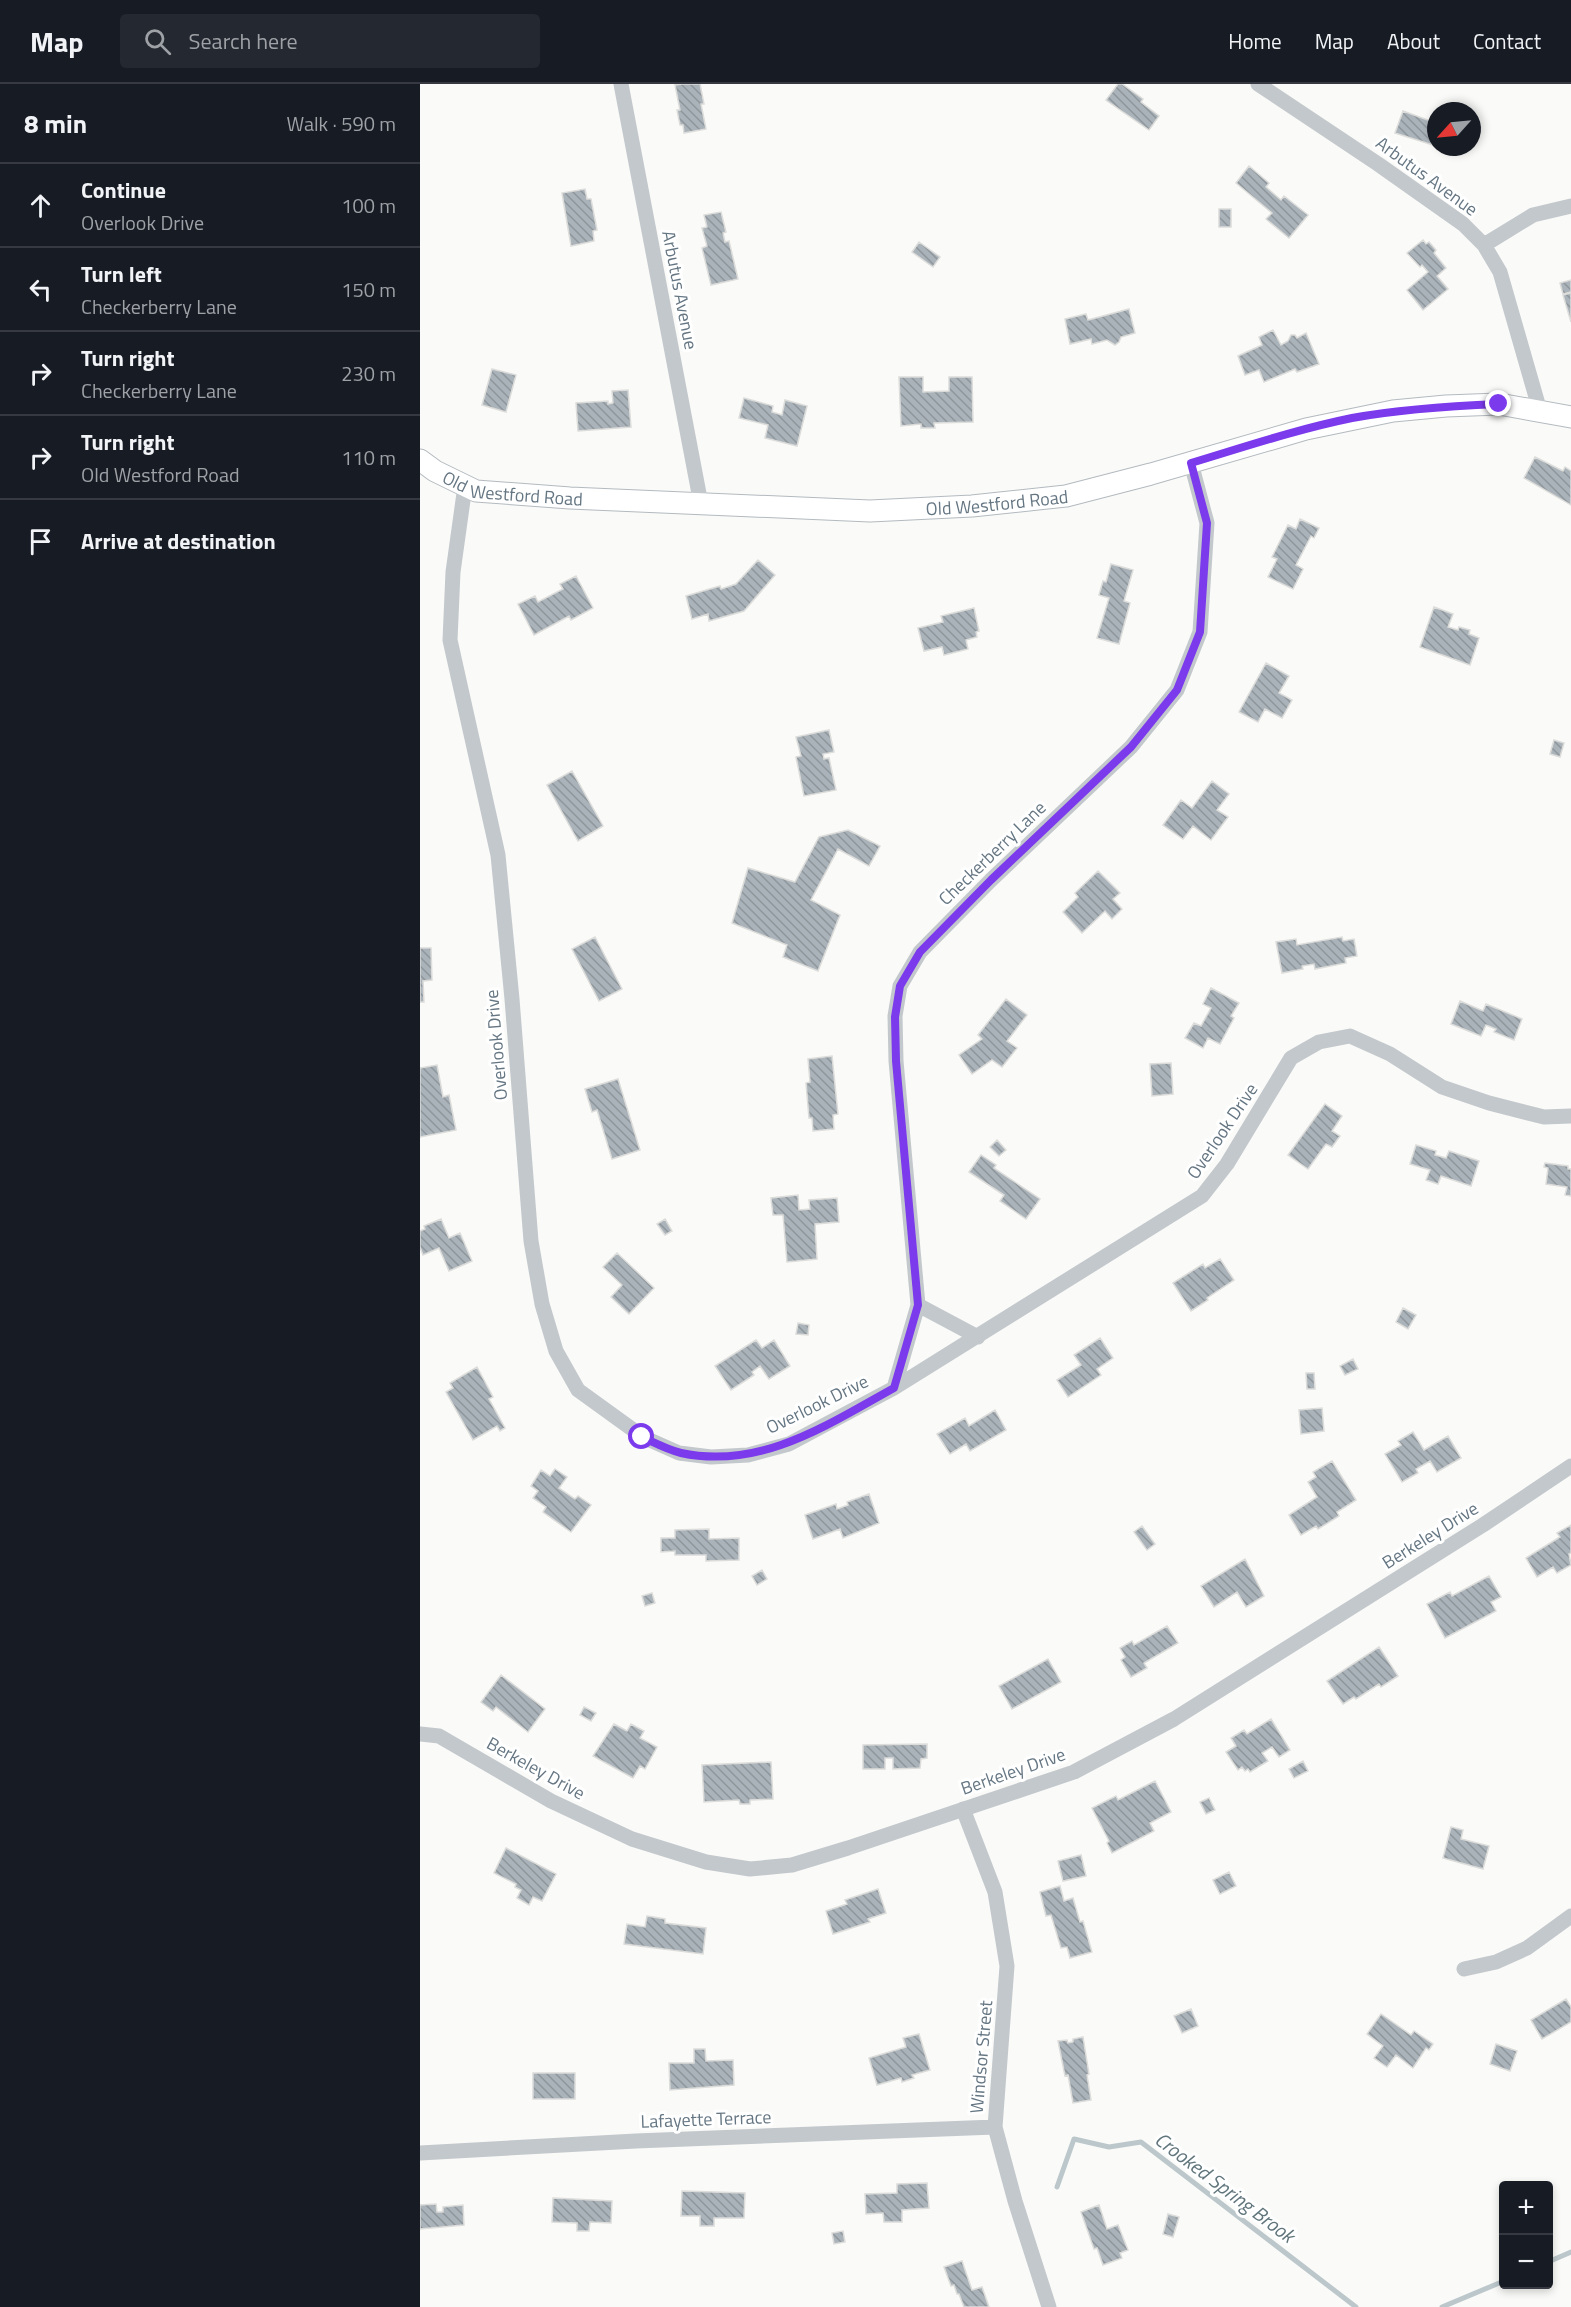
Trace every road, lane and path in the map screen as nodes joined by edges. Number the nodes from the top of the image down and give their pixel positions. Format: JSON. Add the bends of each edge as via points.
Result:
{"nodes":[{"id":1,"x":621,"y":84,"type":"edge"},
{"id":2,"x":1258,"y":84,"type":"edge"},
{"id":3,"x":1571,"y":206,"type":"edge"},
{"id":4,"x":1484,"y":245,"type":"junction"},
{"id":5,"x":1540,"y":411,"type":"junction"},
{"id":6,"x":1571,"y":417,"type":"edge"},
{"id":7,"x":420,"y":460,"type":"edge"},
{"id":8,"x":1191,"y":463,"type":"junction"},
{"id":9,"x":465,"y":486,"type":"junction"},
{"id":10,"x":700,"y":504,"type":"junction"},
{"id":11,"x":1571,"y":1116,"type":"edge"},
{"id":12,"x":918,"y":1305,"type":"junction"},
{"id":13,"x":978,"y":1337,"type":"junction"},
{"id":14,"x":894,"y":1388,"type":"junction"},
{"id":15,"x":1571,"y":1466,"type":"edge"},
{"id":16,"x":420,"y":1734,"type":"edge"},
{"id":17,"x":963,"y":1809,"type":"junction"},
{"id":18,"x":1571,"y":1916,"type":"edge"},
{"id":19,"x":1464,"y":1969,"type":"dead end"},
{"id":20,"x":995,"y":2127,"type":"junction"},
{"id":21,"x":420,"y":2153,"type":"edge"},
{"id":22,"x":1049,"y":2307,"type":"edge"}],
"edges":[{"from":1,"to":10,"type":"street","name":"Arbutus Avenue"},
{"from":2,"to":4,"type":"street","name":"Arbutus Avenue","via":[[1454,218]]},
{"from":3,"to":4,"type":"street","via":[[1533,215]]},
{"from":4,"to":5,"type":"street","name":"Arbutus Avenue","via":[[1500,272]]},
{"from":5,"to":6,"type":"main road","name":"Old Westford Road"},
{"from":5,"to":8,"type":"main road","name":"Old Westford Road","via":[[1499,404],[1393,411],[1306,429]]},
{"from":7,"to":9,"type":"main road","name":"Old Westford Road"},
{"from":8,"to":10,"type":"main road","name":"Old Westford Road","via":[[1066,495],[972,506],[870,511]]},
{"from":8,"to":12,"type":"street","name":"Checkerberry Lane","via":[[1207,523],[1200,632],[1177,690],[1131,747],[920,952],[900,986],[895,1017],[896,1061]]},
{"from":9,"to":10,"type":"main road","name":"Old Westford Road","via":[[487,492]]},
{"from":9,"to":14,"type":"street","name":"Overlook Drive","via":[[453,572],[450,640],[498,855],[531,1241],[542,1304],[556,1351],[578,1390],[642,1437],[679,1453],[711,1457],[748,1455],[789,1444]]},
{"from":11,"to":13,"type":"street","name":"Overlook Drive","via":[[1544,1118],[1442,1087],[1390,1054],[1350,1036],[1319,1042],[1292,1058],[1227,1164],[1202,1196]]},
{"from":12,"to":13,"type":"street"},
{"from":12,"to":14,"type":"street","name":"Checkerberry Lane"},
{"from":13,"to":14,"type":"street","name":"Overlook Drive"},
{"from":15,"to":17,"type":"street","name":"Berkeley Drive","via":[[1174,1719],[1074,1772]]},
{"from":16,"to":17,"type":"street","name":"Berkeley Drive","via":[[439,1736],[551,1801],[632,1839],[706,1862],[750,1869],[803,1862]]},
{"from":17,"to":20,"type":"street","name":"Windsor Street","via":[[995,1892],[1007,1966]]},
{"from":18,"to":19,"type":"street","via":[[1520,1952]]},
{"from":20,"to":21,"type":"street","name":"Lafayette Terrace"},
{"from":20,"to":22,"type":"street","name":"Windsor Street"}]}
